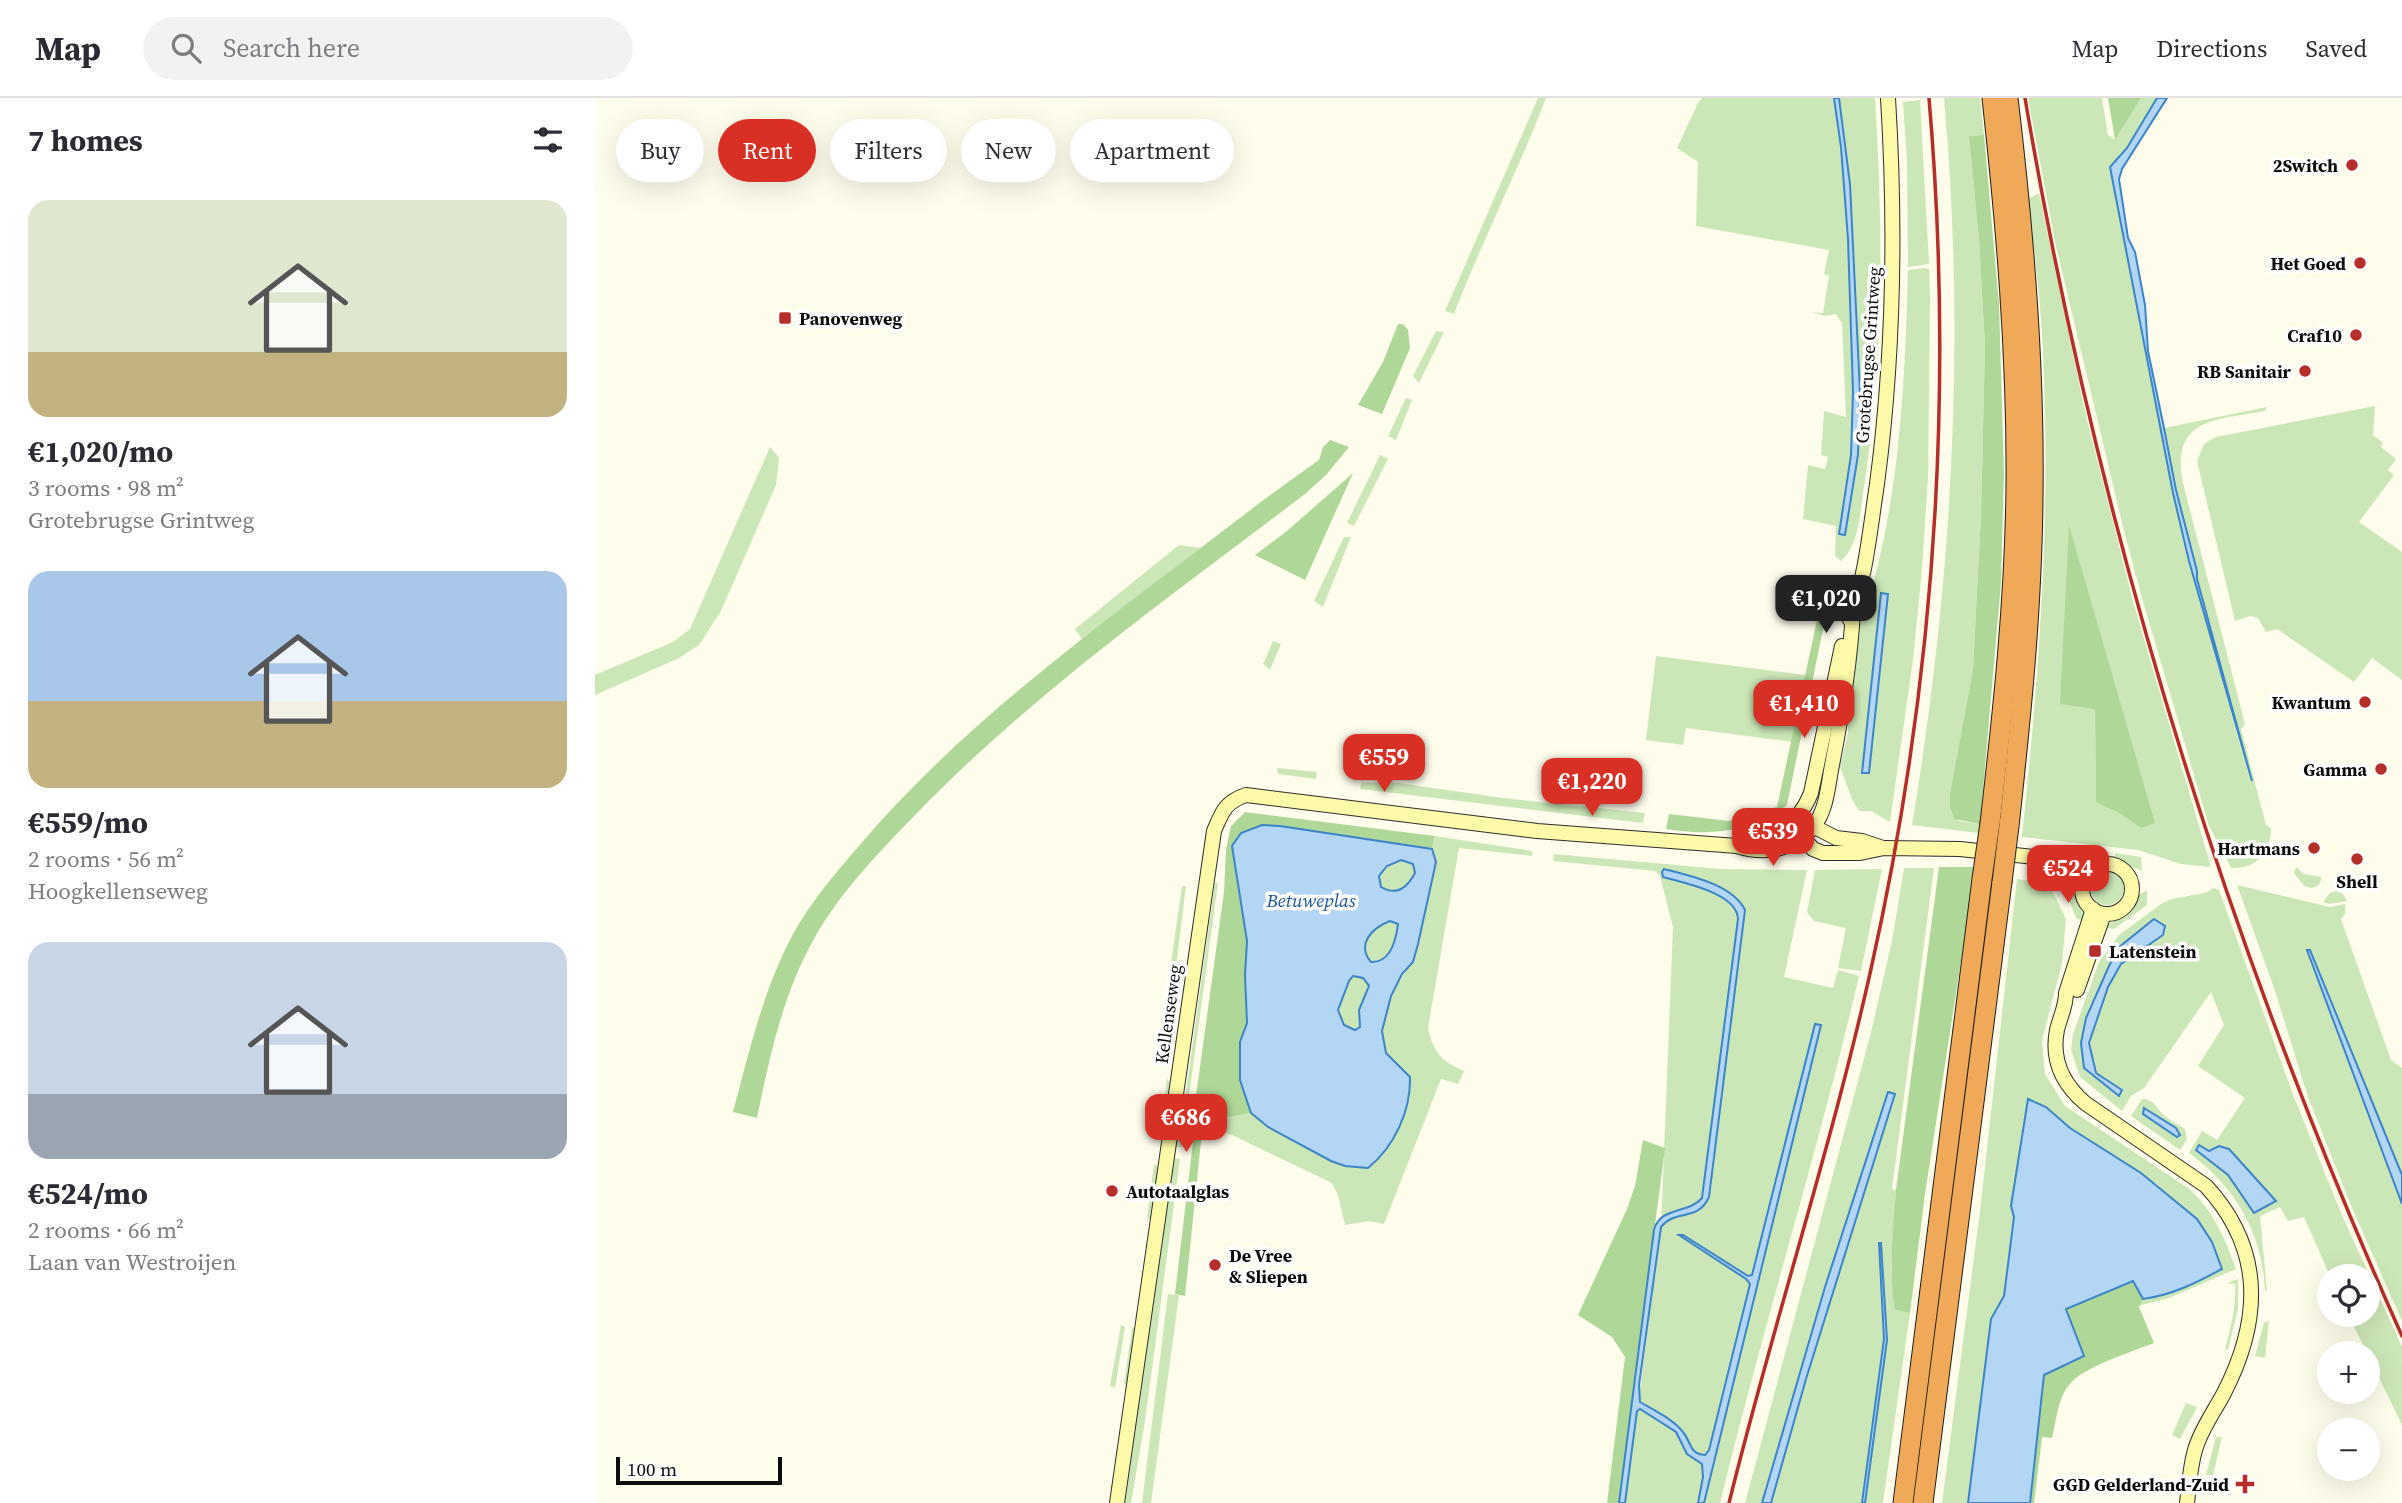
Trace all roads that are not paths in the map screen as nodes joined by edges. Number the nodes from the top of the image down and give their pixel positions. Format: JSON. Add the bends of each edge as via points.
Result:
{"nodes":[{"id":1,"x":1888,"y":98,"type":"edge"},
{"id":2,"x":1992,"y":98,"type":"edge"},
{"id":3,"x":2008,"y":98,"type":"edge"},
{"id":4,"x":1853,"y":611,"type":"junction"},
{"id":5,"x":1795,"y":820,"type":"junction"},
{"id":6,"x":1815,"y":825,"type":"junction"},
{"id":7,"x":1999,"y":825,"type":"junction"},
{"id":8,"x":1803,"y":838,"type":"junction"},
{"id":9,"x":1737,"y":846,"type":"junction"},
{"id":10,"x":1884,"y":848,"type":"junction"},
{"id":11,"x":2085,"y":878,"type":"junction"},
{"id":12,"x":2098,"y":912,"type":"junction"},
{"id":13,"x":1913,"y":1427,"type":"junction"},
{"id":14,"x":1117,"y":1503,"type":"edge"},
{"id":15,"x":1897,"y":1503,"type":"edge"},
{"id":16,"x":1903,"y":1503,"type":"edge"},
{"id":17,"x":1924,"y":1503,"type":"edge"},
{"id":18,"x":2187,"y":1503,"type":"edge"}],
"edges":[{"from":1,"to":4,"type":"main road","name":"Grotebrugse Grintweg","via":[[1894,250],[1888,391],[1869,538]]},
{"from":2,"to":7,"type":"highway","via":[[2007,246],[2016,485]]},
{"from":3,"to":7,"type":"highway","via":[[2030,345],[2033,499],[2028,638]]},
{"from":4,"to":5,"type":"main road","name":"Grotebrugse Grintweg","via":[[1811,793]]},
{"from":4,"to":6,"type":"main road","name":"Grotebrugse Grintweg","via":[[1838,732],[1825,803]]},
{"from":5,"to":6,"type":"main road"},
{"from":5,"to":8,"type":"main road"},
{"from":5,"to":9,"type":"main road","via":[[1776,834]]},
{"from":6,"to":8,"type":"main road"},
{"from":6,"to":10,"type":"main road","via":[[1836,838]]},
{"from":7,"to":13,"type":"highway","bridge":true,"via":[[1982,879]]},
{"from":7,"to":17,"type":"highway","bridge":true,"via":[[2002,882]]},
{"from":8,"to":9,"type":"main road","via":[[1772,850]]},
{"from":8,"to":10,"type":"main road","via":[[1823,853]]},
{"from":9,"to":14,"type":"main road","name":"Kellenseweg","via":[[1537,831],[1246,795],[1233,799],[1214,831]]},
{"from":10,"to":11,"type":"main road","via":[[1960,849],[2062,860]]},
{"from":11,"to":12,"type":"main road","via":[[2084,898]]},
{"from":11,"to":12,"type":"main road","via":[[2101,864],[2113,864],[2131,881],[2132,894],[2125,906],[2113,913]]},
{"from":12,"to":18,"type":"main road","via":[[2066,993],[2057,1030],[2056,1049],[2064,1081],[2085,1103],[2206,1186],[2231,1218],[2251,1270],[2252,1297],[2244,1343],[2195,1449]]},
{"from":13,"to":15,"type":"highway"},
{"from":13,"to":16,"type":"highway"}]}
